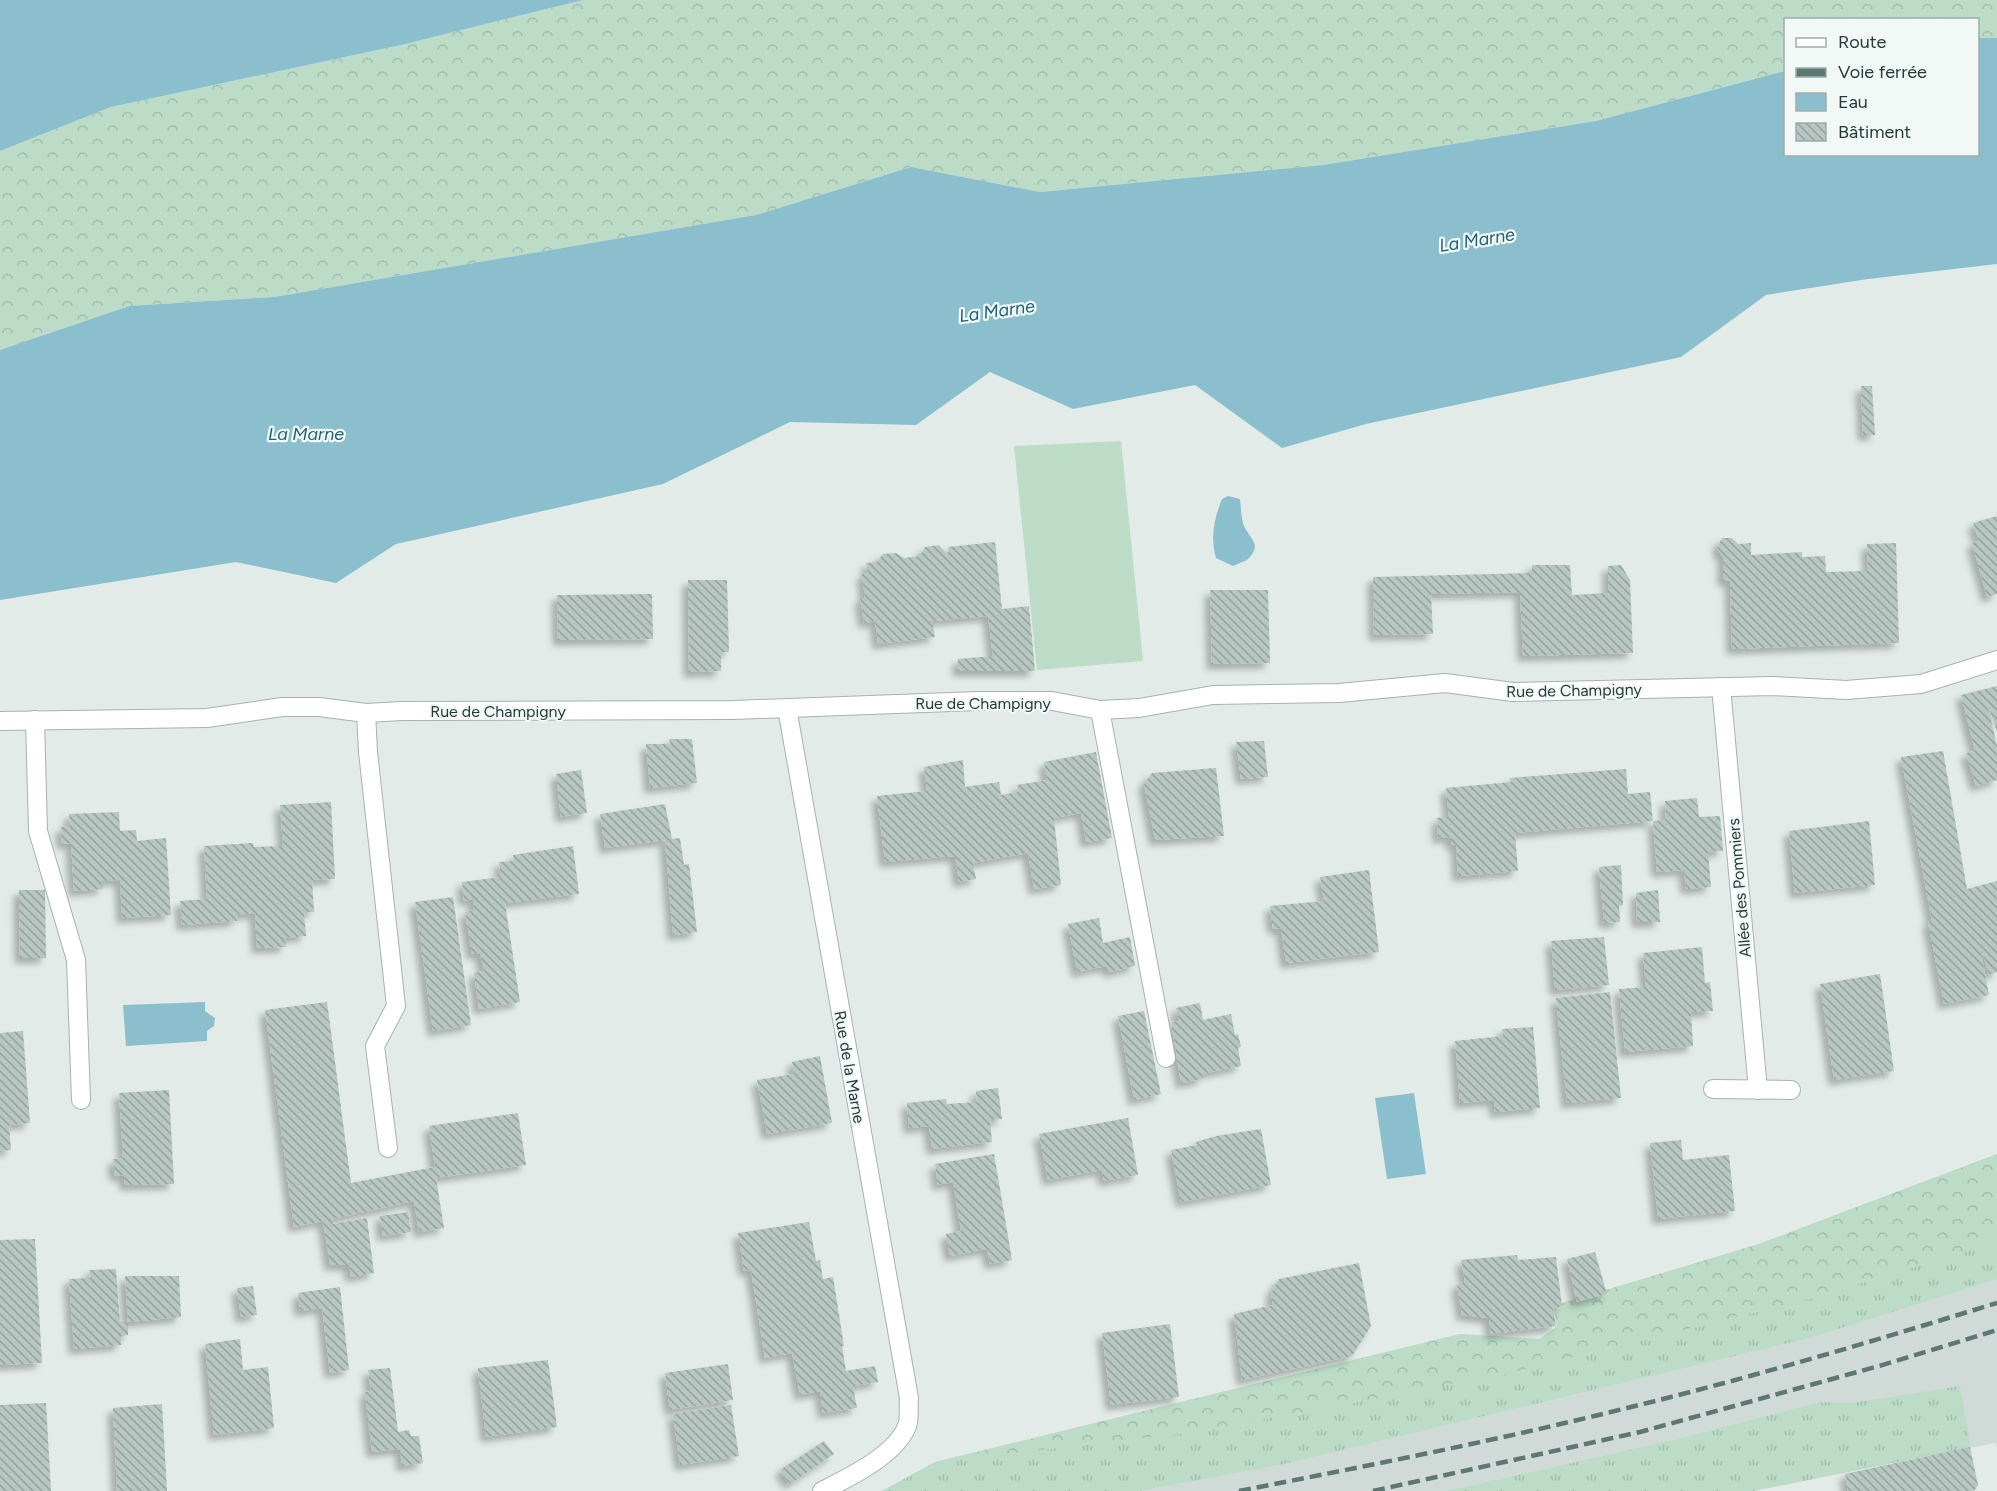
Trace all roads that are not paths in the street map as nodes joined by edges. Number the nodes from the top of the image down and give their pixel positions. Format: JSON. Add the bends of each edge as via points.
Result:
{"nodes":[{"id":1,"x":1997,"y":660,"type":"edge"},
{"id":2,"x":1721,"y":687,"type":"junction"},
{"id":3,"x":787,"y":708,"type":"junction"},
{"id":4,"x":1100,"y":710,"type":"junction"},
{"id":5,"x":366,"y":713,"type":"junction"},
{"id":6,"x":35,"y":720,"type":"junction"},
{"id":7,"x":0,"y":721,"type":"edge"},
{"id":8,"x":1166,"y":1058,"type":"dead end"},
{"id":9,"x":1713,"y":1089,"type":"dead end"},
{"id":10,"x":1758,"y":1090,"type":"junction"},
{"id":11,"x":1791,"y":1090,"type":"dead end"},
{"id":12,"x":81,"y":1100,"type":"dead end"},
{"id":13,"x":387,"y":1148,"type":"dead end"},
{"id":14,"x":822,"y":1491,"type":"edge"}],
"edges":[{"from":1,"to":2,"type":"street","name":"Rue de Champigny","via":[[1921,684],[1884,689]]},
{"from":2,"to":4,"type":"street","name":"Rue de Champigny","via":[[1513,692],[1445,683],[1339,693],[1213,695],[1139,708]]},
{"from":2,"to":10,"type":"street","name":"Allée des Pommiers"},
{"from":3,"to":4,"type":"street","name":"Rue de Champigny","via":[[1042,701]]},
{"from":3,"to":5,"type":"street","name":"Rue de Champigny"},
{"from":3,"to":14,"type":"street","name":"Rue de la Marne","via":[[909,1398],[907,1426],[895,1444],[858,1473]]},
{"from":4,"to":8,"type":"street"},
{"from":5,"to":6,"type":"street","name":"Rue de Champigny","via":[[282,707],[207,718]]},
{"from":5,"to":13,"type":"street","via":[[396,1006],[375,1046]]},
{"from":6,"to":7,"type":"street","name":"Rue de Champigny"},
{"from":6,"to":12,"type":"street","via":[[38,831],[76,960]]},
{"from":9,"to":10,"type":"street"},
{"from":10,"to":11,"type":"street"}]}
